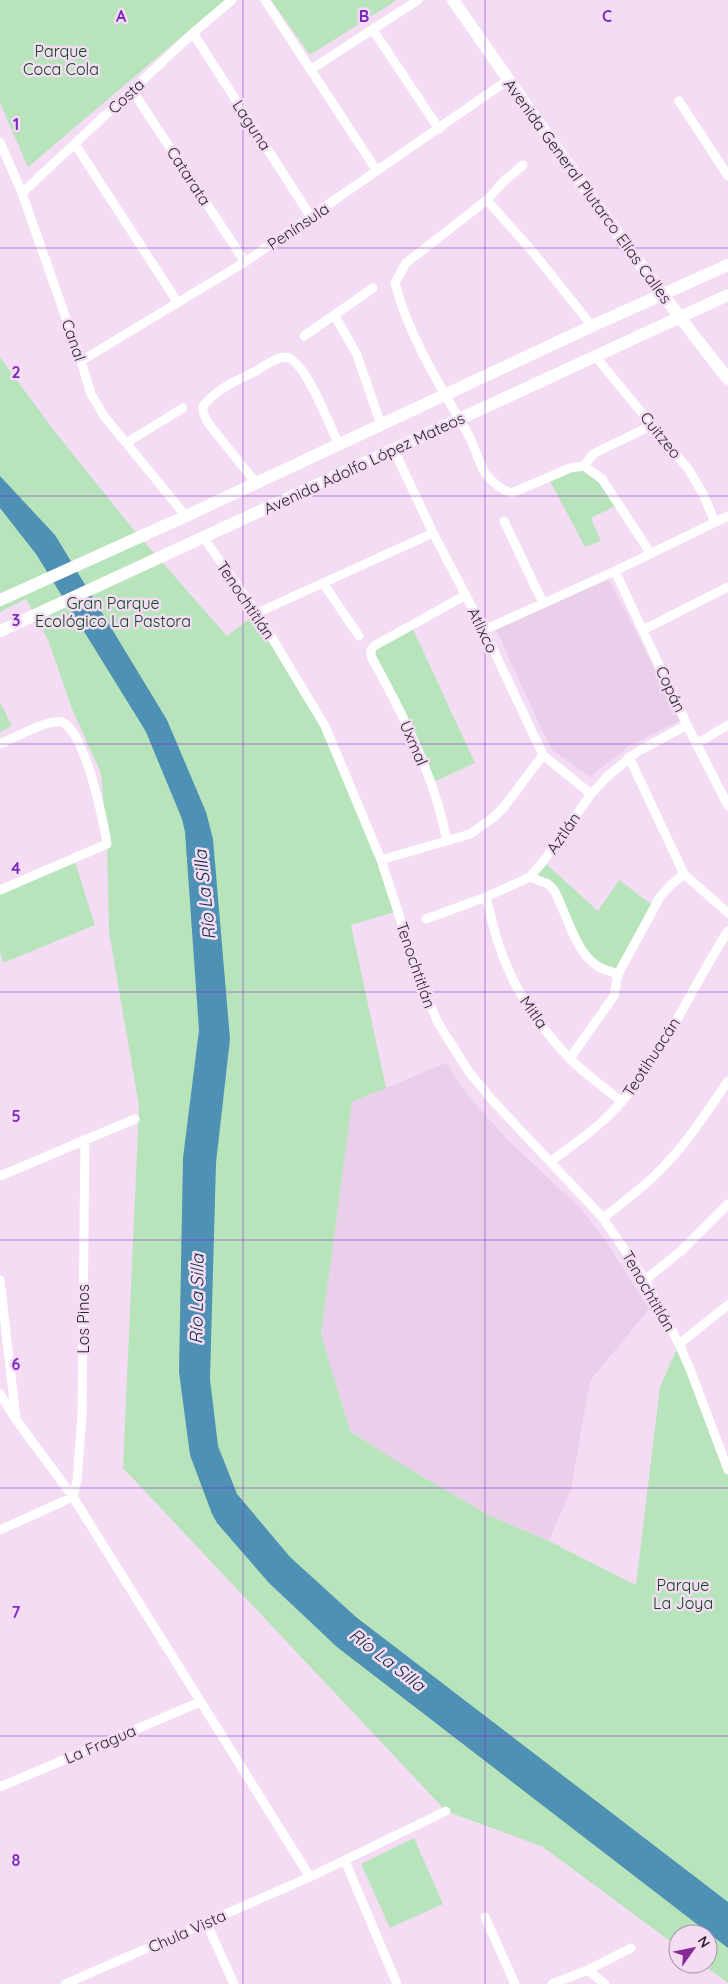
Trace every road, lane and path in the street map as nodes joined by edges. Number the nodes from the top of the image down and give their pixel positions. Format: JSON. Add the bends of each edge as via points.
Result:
{"nodes":[{"id":1,"x":232,"y":0,"type":"edge"},
{"id":2,"x":265,"y":0,"type":"edge"},
{"id":3,"x":418,"y":0,"type":"edge"},
{"id":4,"x":454,"y":0,"type":"edge"},
{"id":5,"x":373,"y":30,"type":"junction"},
{"id":6,"x":193,"y":33,"type":"junction"},
{"id":7,"x":310,"y":70,"type":"junction"},
{"id":8,"x":508,"y":80,"type":"junction"},
{"id":9,"x":132,"y":90,"type":"junction"},
{"id":10,"x":679,"y":101,"type":"dead end"},
{"id":11,"x":439,"y":129,"type":"junction"},
{"id":12,"x":0,"y":142,"type":"edge"},
{"id":13,"x":75,"y":144,"type":"junction"},
{"id":14,"x":523,"y":166,"type":"dead end"},
{"id":15,"x":377,"y":171,"type":"junction"},
{"id":16,"x":728,"y":176,"type":"edge"},
{"id":17,"x":22,"y":193,"type":"junction"},
{"id":18,"x":488,"y":200,"type":"junction"},
{"id":19,"x":311,"y":216,"type":"junction"},
{"id":20,"x":245,"y":262,"type":"junction"},
{"id":21,"x":728,"y":265,"type":"edge"},
{"id":22,"x":373,"y":288,"type":"dead end"},
{"id":23,"x":662,"y":294,"type":"junction"},
{"id":24,"x":728,"y":294,"type":"edge"},
{"id":25,"x":178,"y":303,"type":"junction"},
{"id":26,"x":335,"y":316,"type":"junction"},
{"id":27,"x":679,"y":317,"type":"junction"},
{"id":28,"x":592,"y":326,"type":"junction"},
{"id":29,"x":304,"y":336,"type":"dead end"},
{"id":30,"x":595,"y":356,"type":"junction"},
{"id":31,"x":81,"y":361,"type":"junction"},
{"id":32,"x":728,"y":379,"type":"edge"},
{"id":33,"x":445,"y":396,"type":"junction"},
{"id":34,"x":183,"y":408,"type":"dead end"},
{"id":35,"x":458,"y":420,"type":"junction"},
{"id":36,"x":381,"y":425,"type":"junction"},
{"id":37,"x":652,"y":425,"type":"junction"},
{"id":38,"x":126,"y":443,"type":"junction"},
{"id":39,"x":338,"y":443,"type":"junction"},
{"id":40,"x":394,"y":450,"type":"junction"},
{"id":41,"x":584,"y":466,"type":"junction"},
{"id":42,"x":256,"y":483,"type":"junction"},
{"id":43,"x":186,"y":516,"type":"junction"},
{"id":44,"x":728,"y":516,"type":"edge"},
{"id":45,"x":504,"y":521,"type":"dead end"},
{"id":46,"x":715,"y":522,"type":"junction"},
{"id":47,"x":433,"y":533,"type":"junction"},
{"id":48,"x":203,"y":537,"type":"junction"},
{"id":49,"x":651,"y":554,"type":"junction"},
{"id":50,"x":615,"y":571,"type":"junction"},
{"id":51,"x":323,"y":583,"type":"junction"},
{"id":52,"x":728,"y":587,"type":"edge"},
{"id":53,"x":466,"y":594,"type":"junction"},
{"id":54,"x":0,"y":600,"type":"edge"},
{"id":55,"x":543,"y":603,"type":"junction"},
{"id":56,"x":257,"y":613,"type":"junction"},
{"id":57,"x":484,"y":630,"type":"junction"},
{"id":58,"x":643,"y":630,"type":"junction"},
{"id":59,"x":0,"y":631,"type":"edge"},
{"id":60,"x":359,"y":636,"type":"dead end"},
{"id":61,"x":728,"y":725,"type":"edge"},
{"id":62,"x":687,"y":726,"type":"junction"},
{"id":63,"x":0,"y":744,"type":"edge"},
{"id":64,"x":696,"y":744,"type":"junction"},
{"id":65,"x":543,"y":755,"type":"junction"},
{"id":66,"x":629,"y":757,"type":"junction"},
{"id":67,"x":591,"y":794,"type":"junction"},
{"id":68,"x":728,"y":806,"type":"edge"},
{"id":69,"x":446,"y":841,"type":"junction"},
{"id":70,"x":381,"y":860,"type":"junction"},
{"id":71,"x":684,"y":874,"type":"junction"},
{"id":72,"x":530,"y":877,"type":"junction"},
{"id":73,"x":0,"y":890,"type":"edge"},
{"id":74,"x":486,"y":896,"type":"junction"},
{"id":75,"x":728,"y":913,"type":"edge"},
{"id":76,"x":426,"y":919,"type":"dead end"},
{"id":77,"x":728,"y":931,"type":"edge"},
{"id":78,"x":618,"y":974,"type":"junction"},
{"id":79,"x":570,"y":1058,"type":"junction"},
{"id":80,"x":728,"y":1081,"type":"edge"},
{"id":81,"x":622,"y":1102,"type":"junction"},
{"id":82,"x":135,"y":1118,"type":"dead end"},
{"id":83,"x":84,"y":1139,"type":"junction"},
{"id":84,"x":550,"y":1162,"type":"junction"},
{"id":85,"x":0,"y":1176,"type":"edge"},
{"id":86,"x":728,"y":1204,"type":"edge"},
{"id":87,"x":603,"y":1218,"type":"junction"},
{"id":88,"x":0,"y":1280,"type":"edge"},
{"id":89,"x":645,"y":1280,"type":"junction"},
{"id":90,"x":728,"y":1305,"type":"edge"},
{"id":91,"x":679,"y":1344,"type":"junction"},
{"id":92,"x":0,"y":1394,"type":"edge"},
{"id":93,"x":16,"y":1421,"type":"junction"},
{"id":94,"x":728,"y":1470,"type":"edge"},
{"id":95,"x":73,"y":1497,"type":"junction"},
{"id":96,"x":0,"y":1530,"type":"edge"},
{"id":97,"x":200,"y":1702,"type":"junction"},
{"id":98,"x":0,"y":1787,"type":"edge"},
{"id":99,"x":446,"y":1811,"type":"dead end"},
{"id":100,"x":345,"y":1861,"type":"junction"},
{"id":101,"x":310,"y":1878,"type":"junction"},
{"id":102,"x":485,"y":1916,"type":"dead end"},
{"id":103,"x":206,"y":1922,"type":"junction"},
{"id":104,"x":631,"y":1948,"type":"dead end"},
{"id":105,"x":588,"y":1970,"type":"junction"},
{"id":106,"x":65,"y":1984,"type":"edge"},
{"id":107,"x":234,"y":1984,"type":"edge"},
{"id":108,"x":397,"y":1984,"type":"edge"},
{"id":109,"x":515,"y":1984,"type":"edge"},
{"id":110,"x":552,"y":1984,"type":"edge"},
{"id":111,"x":605,"y":1984,"type":"edge"}],
"edges":[{"from":1,"to":6,"type":"street","name":"Costa"},
{"from":2,"to":7,"type":"street"},
{"from":3,"to":5,"type":"street"},
{"from":4,"to":8,"type":"main road","name":"Avenida General Plutarco Elías Calles"},
{"from":5,"to":7,"type":"street"},
{"from":5,"to":11,"type":"street"},
{"from":6,"to":9,"type":"street","name":"Costa"},
{"from":6,"to":19,"type":"street","name":"Laguna"},
{"from":7,"to":15,"type":"street"},
{"from":8,"to":11,"type":"street","name":"Península"},
{"from":8,"to":23,"type":"main road","name":"Avenida General Plutarco Elías Calles"},
{"from":9,"to":13,"type":"street","name":"Costa"},
{"from":9,"to":20,"type":"street","name":"Catarata"},
{"from":10,"to":16,"type":"street"},
{"from":11,"to":15,"type":"street","name":"Península"},
{"from":12,"to":17,"type":"street","name":"Canal"},
{"from":13,"to":17,"type":"street","name":"Costa"},
{"from":13,"to":25,"type":"street"},
{"from":14,"to":18,"type":"street"},
{"from":15,"to":19,"type":"street","name":"Península"},
{"from":17,"to":31,"type":"street","name":"Canal"},
{"from":18,"to":28,"type":"street"},
{"from":18,"to":33,"type":"street","via":[[406,264],[395,283],[401,306]]},
{"from":19,"to":20,"type":"street","name":"Península"},
{"from":20,"to":25,"type":"street","name":"Península"},
{"from":21,"to":23,"type":"main road","name":"Avenida Adolfo López Mateos"},
{"from":22,"to":26,"type":"street"},
{"from":23,"to":27,"type":"main road","name":"Avenida General Plutarco Elías Calles"},
{"from":23,"to":28,"type":"main road","name":"Avenida Adolfo López Mateos"},
{"from":24,"to":27,"type":"main road","name":"Avenida Adolfo López Mateos"},
{"from":25,"to":31,"type":"street","name":"Península"},
{"from":26,"to":29,"type":"street"},
{"from":26,"to":36,"type":"street","via":[[357,355]]},
{"from":27,"to":30,"type":"main road","name":"Avenida Adolfo López Mateos"},
{"from":27,"to":32,"type":"main road","name":"Avenida General Plutarco Elías Calles"},
{"from":28,"to":33,"type":"main road","name":"Avenida Adolfo López Mateos"},
{"from":30,"to":35,"type":"main road","name":"Avenida Adolfo López Mateos"},
{"from":30,"to":37,"type":"street","name":"Cuitzeo"},
{"from":31,"to":38,"type":"street","name":"Canal","via":[[97,406]]},
{"from":33,"to":35,"type":"street"},
{"from":33,"to":36,"type":"main road","name":"Avenida Adolfo López Mateos"},
{"from":34,"to":38,"type":"street"},
{"from":35,"to":40,"type":"main road","name":"Avenida Adolfo López Mateos"},
{"from":35,"to":41,"type":"street","via":[[485,472],[502,490],[512,493],[570,468]]},
{"from":36,"to":39,"type":"main road","name":"Avenida Adolfo López Mateos"},
{"from":37,"to":41,"type":"street","via":[[593,454]]},
{"from":37,"to":46,"type":"street","name":"Cuitzeo","via":[[696,482]]},
{"from":38,"to":43,"type":"street","name":"Canal"},
{"from":39,"to":42,"type":"main road","name":"Avenida Adolfo López Mateos"},
{"from":39,"to":42,"type":"street","via":[[300,366],[286,357],[275,360],[229,385],[203,406],[208,423]]},
{"from":40,"to":47,"type":"street","name":"Atlixco"},
{"from":40,"to":48,"type":"main road","name":"Avenida Adolfo López Mateos"},
{"from":41,"to":49,"type":"street","via":[[602,479]]},
{"from":42,"to":43,"type":"main road","name":"Avenida Adolfo López Mateos"},
{"from":43,"to":54,"type":"main road","name":"Avenida Adolfo López Mateos"},
{"from":44,"to":46,"type":"street"},
{"from":45,"to":55,"type":"street"},
{"from":46,"to":49,"type":"street"},
{"from":47,"to":51,"type":"street"},
{"from":47,"to":53,"type":"street","name":"Atlixco"},
{"from":48,"to":56,"type":"street","name":"Tenochtitlán"},
{"from":48,"to":59,"type":"main road","name":"Avenida Adolfo López Mateos"},
{"from":49,"to":50,"type":"street"},
{"from":50,"to":55,"type":"street"},
{"from":50,"to":58,"type":"street","name":"Copán"},
{"from":51,"to":56,"type":"street"},
{"from":51,"to":60,"type":"street"},
{"from":52,"to":58,"type":"street"},
{"from":53,"to":57,"type":"street","name":"Atlixco"},
{"from":53,"to":69,"type":"street","name":"Uxmal","via":[[371,650],[371,656],[426,769]]},
{"from":55,"to":57,"type":"street"},
{"from":56,"to":70,"type":"street","name":"Tenochtitlán","via":[[325,726]]},
{"from":57,"to":65,"type":"street","name":"Atlixco"},
{"from":58,"to":62,"type":"street","name":"Copán"},
{"from":61,"to":64,"type":"street"},
{"from":62,"to":64,"type":"street","name":"Copán"},
{"from":62,"to":66,"type":"street","name":"Aztlán"},
{"from":63,"to":73,"type":"street","via":[[50,723],[68,726],[96,787],[107,844]]},
{"from":64,"to":68,"type":"street","name":"Copán"},
{"from":65,"to":67,"type":"street","name":"Atlixco"},
{"from":65,"to":69,"type":"street","via":[[494,817],[464,837]]},
{"from":66,"to":67,"type":"street","name":"Aztlán"},
{"from":66,"to":71,"type":"street"},
{"from":67,"to":72,"type":"street","name":"Aztlán"},
{"from":69,"to":70,"type":"street"},
{"from":70,"to":84,"type":"street","name":"Tenochtitlán","via":[[415,970],[438,1023],[469,1072]]},
{"from":71,"to":75,"type":"street"},
{"from":71,"to":78,"type":"street","via":[[660,897]]},
{"from":72,"to":74,"type":"street"},
{"from":72,"to":78,"type":"street","via":[[554,890],[580,946],[591,961]]},
{"from":74,"to":76,"type":"street"},
{"from":74,"to":79,"type":"street","name":"Mitla","via":[[498,944],[517,988]]},
{"from":77,"to":81,"type":"street","name":"Teotihuacán","via":[[664,1042]]},
{"from":78,"to":79,"type":"street","via":[[614,996]]},
{"from":79,"to":81,"type":"street","name":"Mitla"},
{"from":80,"to":87,"type":"street","via":[[667,1163]]},
{"from":81,"to":84,"type":"street","name":"Teotihuacán","via":[[600,1124]]},
{"from":82,"to":83,"type":"street"},
{"from":83,"to":85,"type":"street"},
{"from":83,"to":95,"type":"street","name":"Los Pinos","via":[[82,1415]]},
{"from":84,"to":87,"type":"street","name":"Tenochtitlán"},
{"from":86,"to":89,"type":"street","via":[[682,1250]]},
{"from":87,"to":89,"type":"street","name":"Tenochtitlán"},
{"from":88,"to":93,"type":"street"},
{"from":89,"to":91,"type":"street","name":"Tenochtitlán"},
{"from":90,"to":91,"type":"street"},
{"from":91,"to":94,"type":"street","name":"Tenochtitlán"},
{"from":92,"to":93,"type":"street"},
{"from":93,"to":95,"type":"street"},
{"from":95,"to":96,"type":"street"},
{"from":95,"to":97,"type":"street"},
{"from":97,"to":98,"type":"street","name":"La Fragua"},
{"from":97,"to":101,"type":"street"},
{"from":99,"to":100,"type":"street"},
{"from":100,"to":101,"type":"street"},
{"from":100,"to":108,"type":"street"},
{"from":101,"to":103,"type":"street","name":"Chula Vista"},
{"from":102,"to":109,"type":"street"},
{"from":103,"to":106,"type":"street","name":"Chula Vista"},
{"from":103,"to":107,"type":"street"},
{"from":104,"to":105,"type":"street"},
{"from":105,"to":110,"type":"street"},
{"from":105,"to":111,"type":"street"}]}
